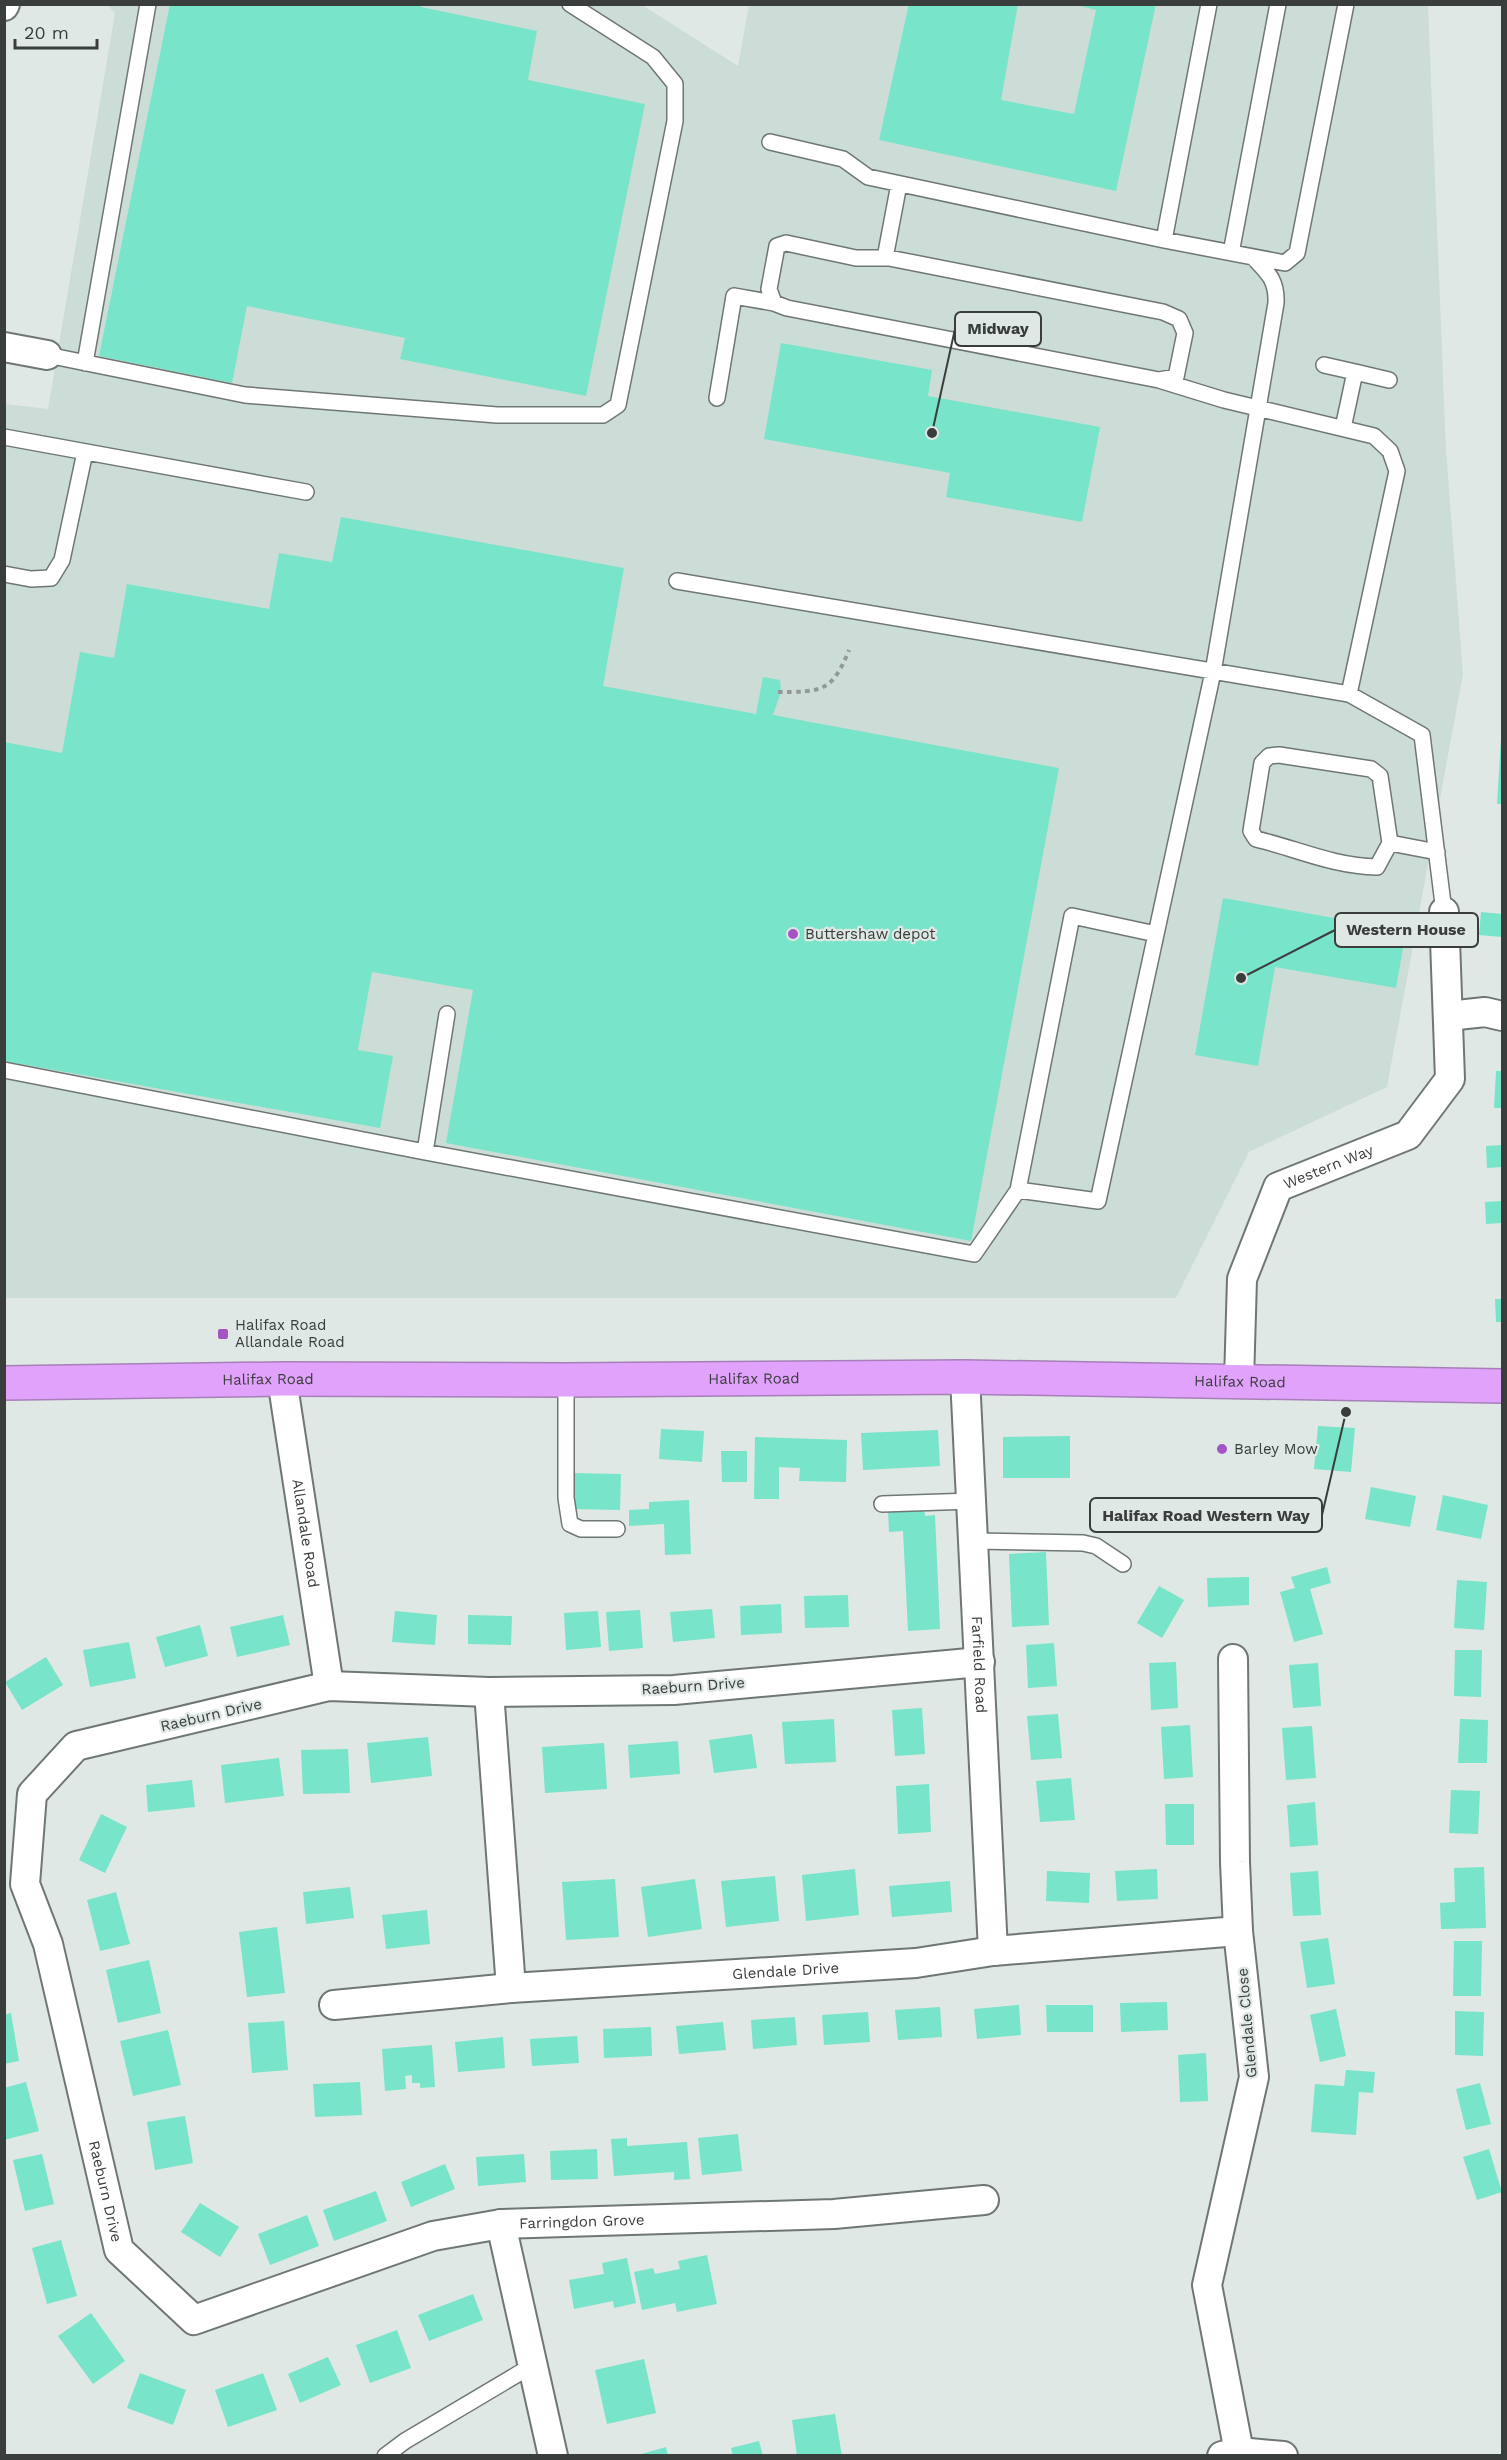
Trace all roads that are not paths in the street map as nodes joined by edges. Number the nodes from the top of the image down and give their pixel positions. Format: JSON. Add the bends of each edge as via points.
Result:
{"nodes":[{"id":1,"x":148,"y":4,"type":"edge"},
{"id":2,"x":570,"y":4,"type":"edge"},
{"id":3,"x":1209,"y":4,"type":"edge"},
{"id":4,"x":1278,"y":4,"type":"edge"},
{"id":5,"x":1346,"y":4,"type":"edge"},
{"id":6,"x":770,"y":142,"type":"dead end"},
{"id":7,"x":898,"y":184,"type":"junction"},
{"id":8,"x":1164,"y":240,"type":"junction"},
{"id":9,"x":1231,"y":253,"type":"junction"},
{"id":10,"x":1253,"y":257,"type":"junction"},
{"id":11,"x":885,"y":258,"type":"junction"},
{"id":12,"x":774,"y":303,"type":"junction"},
{"id":13,"x":4,"y":347,"type":"edge"},
{"id":14,"x":47,"y":355,"type":"joint"},
{"id":15,"x":85,"y":363,"type":"junction"},
{"id":16,"x":1324,"y":365,"type":"dead end"},
{"id":17,"x":1355,"y":372,"type":"junction"},
{"id":18,"x":1159,"y":380,"type":"junction"},
{"id":19,"x":1389,"y":380,"type":"dead end"},
{"id":20,"x":717,"y":398,"type":"dead end"},
{"id":21,"x":1257,"y":408,"type":"junction"},
{"id":22,"x":1343,"y":428,"type":"junction"},
{"id":23,"x":4,"y":437,"type":"edge"},
{"id":24,"x":85,"y":452,"type":"junction"},
{"id":25,"x":306,"y":492,"type":"dead end"},
{"id":26,"x":4,"y":574,"type":"edge"},
{"id":27,"x":677,"y":581,"type":"dead end"},
{"id":28,"x":1213,"y":672,"type":"junction"},
{"id":29,"x":1349,"y":694,"type":"junction"},
{"id":30,"x":1390,"y":843,"type":"junction"},
{"id":31,"x":1437,"y":852,"type":"junction"},
{"id":32,"x":1444,"y":912,"type":"joint"},
{"id":33,"x":1156,"y":933,"type":"junction"},
{"id":34,"x":447,"y":1014,"type":"dead end"},
{"id":35,"x":1448,"y":1016,"type":"junction"},
{"id":36,"x":1503,"y":1016,"type":"edge"},
{"id":37,"x":4,"y":1070,"type":"edge"},
{"id":38,"x":425,"y":1152,"type":"junction"},
{"id":39,"x":1018,"y":1190,"type":"junction"},
{"id":40,"x":965,"y":1377,"type":"junction"},
{"id":41,"x":282,"y":1379,"type":"junction"},
{"id":42,"x":566,"y":1380,"type":"junction"},
{"id":43,"x":1239,"y":1381,"type":"junction"},
{"id":44,"x":4,"y":1383,"type":"edge"},
{"id":45,"x":1503,"y":1386,"type":"edge"},
{"id":46,"x":972,"y":1501,"type":"junction"},
{"id":47,"x":882,"y":1504,"type":"dead end"},
{"id":48,"x":617,"y":1529,"type":"dead end"},
{"id":49,"x":974,"y":1541,"type":"junction"},
{"id":50,"x":1123,"y":1564,"type":"dead end"},
{"id":51,"x":1233,"y":1659,"type":"dead end"},
{"id":52,"x":980,"y":1662,"type":"junction"},
{"id":53,"x":328,"y":1686,"type":"junction"},
{"id":54,"x":489,"y":1692,"type":"junction"},
{"id":55,"x":15,"y":1886,"type":"edge"},
{"id":56,"x":1238,"y":1931,"type":"junction"},
{"id":57,"x":993,"y":1951,"type":"junction"},
{"id":58,"x":511,"y":1988,"type":"junction"},
{"id":59,"x":334,"y":2005,"type":"dead end"},
{"id":60,"x":984,"y":2200,"type":"dead end"},
{"id":61,"x":501,"y":2224,"type":"junction"},
{"id":62,"x":194,"y":2320,"type":"joint"},
{"id":63,"x":533,"y":2365,"type":"junction"},
{"id":64,"x":1231,"y":2454,"type":"edge"},
{"id":65,"x":386,"y":2456,"type":"edge"},
{"id":66,"x":553,"y":2456,"type":"edge"},
{"id":67,"x":1283,"y":2456,"type":"edge"}],
"edges":[{"from":1,"to":15,"type":"lane"},
{"from":2,"to":15,"type":"lane","via":[[653,57],[675,84],[675,121],[618,405],[603,415],[497,415],[245,395]]},
{"from":3,"to":8,"type":"lane"},
{"from":4,"to":9,"type":"lane"},
{"from":5,"to":10,"type":"lane","via":[[1297,253],[1285,263]]},
{"from":6,"to":7,"type":"lane","via":[[843,159],[868,177]]},
{"from":7,"to":8,"type":"lane"},
{"from":7,"to":11,"type":"lane"},
{"from":8,"to":9,"type":"lane"},
{"from":9,"to":10,"type":"lane"},
{"from":10,"to":21,"type":"lane","via":[[1277,289]]},
{"from":11,"to":12,"type":"lane","via":[[856,258],[786,243],[777,246],[769,289]]},
{"from":11,"to":18,"type":"lane","via":[[1163,312],[1179,319],[1185,333],[1176,377]]},
{"from":12,"to":18,"type":"lane"},
{"from":12,"to":20,"type":"lane","via":[[734,296]]},
{"from":13,"to":14,"type":"street"},
{"from":14,"to":15,"type":"lane"},
{"from":16,"to":17,"type":"lane"},
{"from":17,"to":19,"type":"lane"},
{"from":17,"to":22,"type":"lane"},
{"from":18,"to":21,"type":"lane"},
{"from":21,"to":22,"type":"lane"},
{"from":21,"to":28,"type":"lane"},
{"from":22,"to":29,"type":"lane","via":[[1374,436],[1390,451],[1397,471]]},
{"from":23,"to":24,"type":"lane"},
{"from":24,"to":25,"type":"lane"},
{"from":24,"to":26,"type":"lane","via":[[62,560],[51,578]]},
{"from":27,"to":28,"type":"lane"},
{"from":28,"to":29,"type":"lane"},
{"from":28,"to":33,"type":"lane"},
{"from":29,"to":31,"type":"lane","via":[[1422,735]]},
{"from":30,"to":30,"type":"lane","via":[[1377,867],[1353,867],[1256,839],[1251,831],[1262,763],[1269,756],[1279,755],[1371,769],[1380,776]]},
{"from":30,"to":31,"type":"lane"},
{"from":31,"to":32,"type":"lane"},
{"from":32,"to":35,"type":"street","name":"Western Way"},
{"from":33,"to":39,"type":"lane","via":[[1098,1201]]},
{"from":33,"to":39,"type":"lane","via":[[1072,916]]},
{"from":34,"to":38,"type":"lane"},
{"from":35,"to":36,"type":"street","via":[[1485,1012]]},
{"from":35,"to":43,"type":"street","name":"Western Way","via":[[1450,1079],[1408,1135],[1278,1187],[1242,1279]]},
{"from":37,"to":38,"type":"lane"},
{"from":38,"to":39,"type":"lane","via":[[974,1254]]},
{"from":40,"to":42,"type":"highway","name":"Halifax Road"},
{"from":40,"to":43,"type":"highway","name":"Halifax Road"},
{"from":40,"to":46,"type":"street","name":"Farfield Road"},
{"from":41,"to":42,"type":"highway","name":"Halifax Road"},
{"from":41,"to":44,"type":"highway","name":"Halifax Road"},
{"from":41,"to":53,"type":"street","name":"Allandale Road"},
{"from":42,"to":48,"type":"lane","via":[[566,1498],[570,1524],[580,1530]]},
{"from":43,"to":45,"type":"highway","name":"Halifax Road"},
{"from":46,"to":47,"type":"lane"},
{"from":46,"to":49,"type":"street","name":"Farfield Road"},
{"from":49,"to":50,"type":"lane","via":[[1083,1543],[1096,1546]]},
{"from":49,"to":52,"type":"street","name":"Farfield Road"},
{"from":51,"to":56,"type":"street","name":"Glendale Close"},
{"from":52,"to":54,"type":"street","name":"Raeburn Drive","via":[[674,1690]]},
{"from":52,"to":57,"type":"street","name":"Farfield Road"},
{"from":53,"to":54,"type":"street","name":"Raeburn Drive"},
{"from":53,"to":55,"type":"street","name":"Raeburn Drive","via":[[76,1746],[32,1794]]},
{"from":54,"to":58,"type":"street"},
{"from":55,"to":62,"type":"street","name":"Raeburn Drive","via":[[48,1944],[119,2250]]},
{"from":56,"to":57,"type":"street","name":"Glendale Drive"},
{"from":56,"to":64,"type":"street","name":"Glendale Close","via":[[1254,2077],[1207,2285]]},
{"from":57,"to":58,"type":"street","name":"Glendale Drive","via":[[916,1963]]},
{"from":58,"to":59,"type":"street","name":"Glendale Drive"},
{"from":60,"to":61,"type":"street","name":"Farringdon Grove","via":[[834,2214]]},
{"from":61,"to":62,"type":"street","name":"Farringdon Grove","via":[[433,2236]]},
{"from":61,"to":63,"type":"street"},
{"from":63,"to":65,"type":"lane"},
{"from":63,"to":66,"type":"street"},
{"from":64,"to":67,"type":"street"}]}
